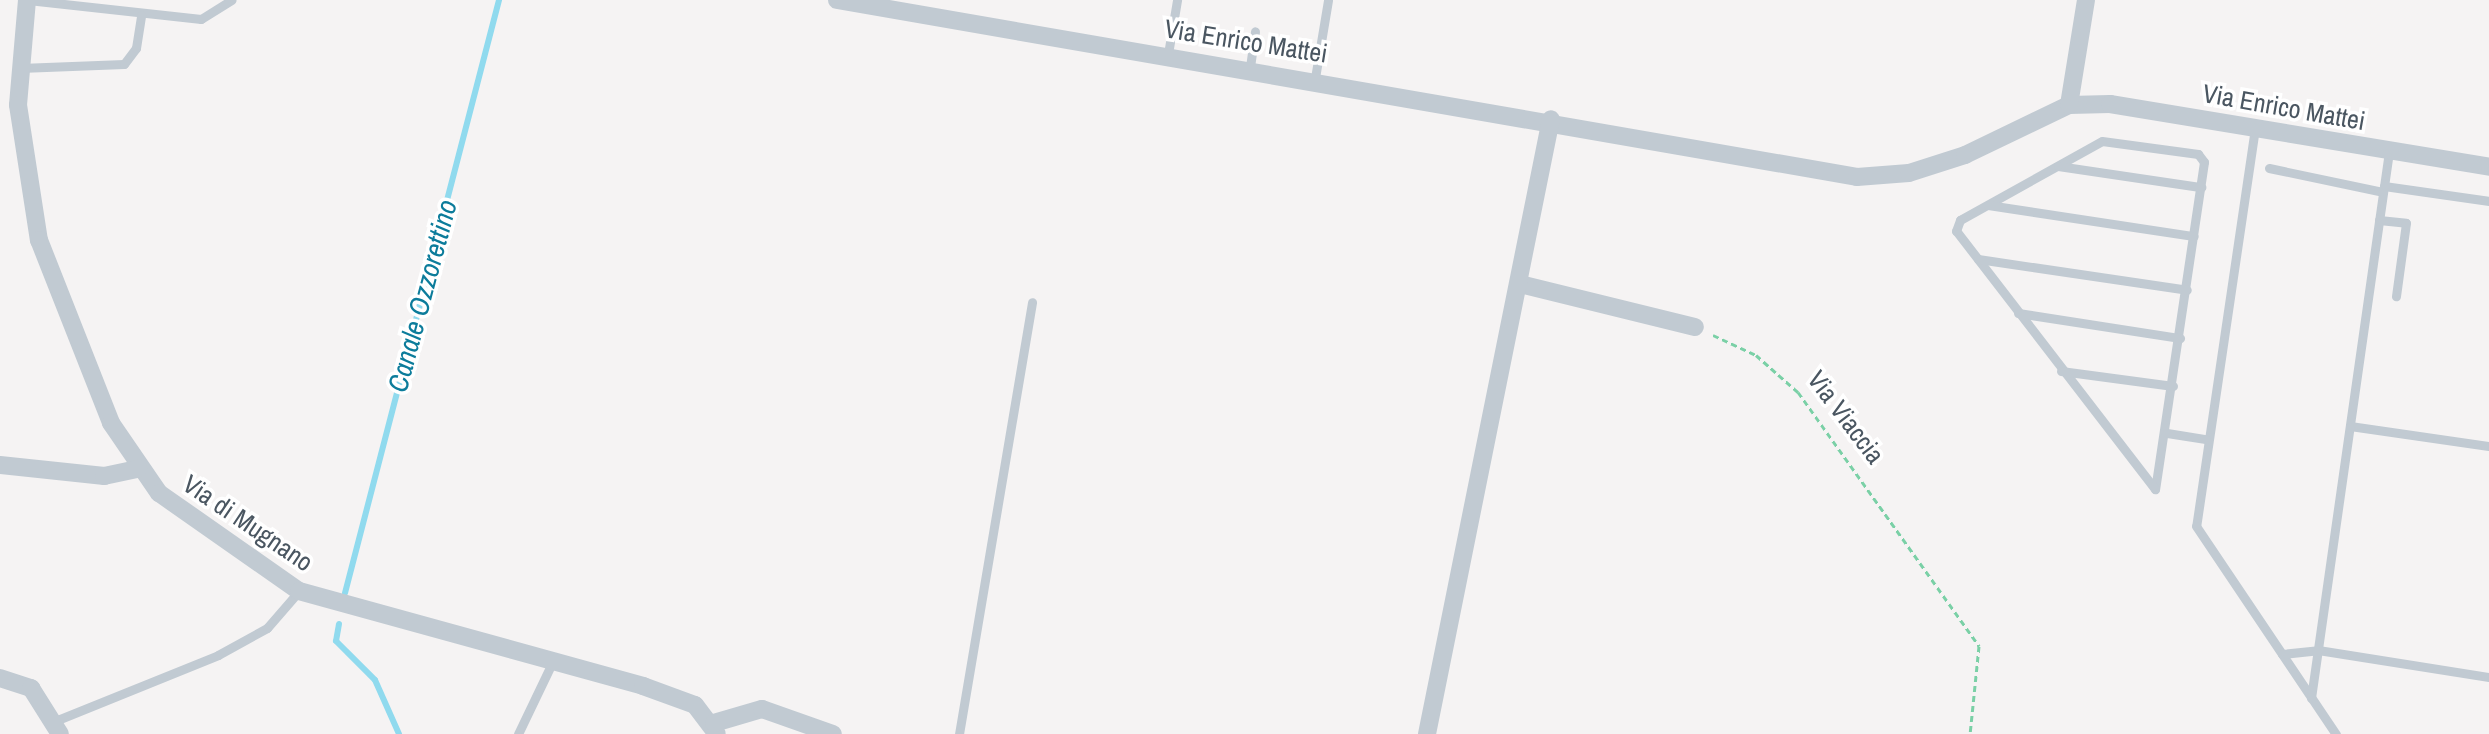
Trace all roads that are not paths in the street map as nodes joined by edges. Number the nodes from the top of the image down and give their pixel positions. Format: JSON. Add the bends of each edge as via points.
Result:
{"nodes":[{"id":1,"x":27,"y":0,"type":"edge"},
{"id":2,"x":232,"y":0,"type":"edge"},
{"id":3,"x":837,"y":0,"type":"edge"},
{"id":4,"x":1177,"y":0,"type":"edge"},
{"id":5,"x":1328,"y":0,"type":"edge"},
{"id":6,"x":2086,"y":0,"type":"edge"},
{"id":7,"x":859,"y":2,"type":"edge"},
{"id":8,"x":141,"y":15,"type":"junction"},
{"id":9,"x":1255,"y":31,"type":"dead end"},
{"id":10,"x":1168,"y":54,"type":"junction"},
{"id":11,"x":1250,"y":67,"type":"junction"},
{"id":12,"x":20,"y":68,"type":"junction"},
{"id":13,"x":1315,"y":78,"type":"junction"},
{"id":14,"x":9,"y":105,"type":"edge"},
{"id":15,"x":2069,"y":105,"type":"junction"},
{"id":16,"x":1551,"y":119,"type":"junction"},
{"id":17,"x":2255,"y":128,"type":"junction"},
{"id":18,"x":2389,"y":151,"type":"junction"},
{"id":19,"x":2056,"y":166,"type":"junction"},
{"id":20,"x":2489,"y":167,"type":"edge"},
{"id":21,"x":2269,"y":168,"type":"dead end"},
{"id":22,"x":2201,"y":187,"type":"junction"},
{"id":23,"x":2383,"y":189,"type":"junction"},
{"id":24,"x":2489,"y":201,"type":"edge"},
{"id":25,"x":1987,"y":205,"type":"junction"},
{"id":26,"x":2379,"y":220,"type":"junction"},
{"id":27,"x":2194,"y":236,"type":"junction"},
{"id":28,"x":1978,"y":259,"type":"junction"},
{"id":29,"x":1520,"y":284,"type":"junction"},
{"id":30,"x":2187,"y":290,"type":"junction"},
{"id":31,"x":2396,"y":296,"type":"dead end"},
{"id":32,"x":1032,"y":302,"type":"dead end"},
{"id":33,"x":2018,"y":313,"type":"junction"},
{"id":34,"x":1695,"y":327,"type":"road end"},
{"id":35,"x":2180,"y":338,"type":"junction"},
{"id":36,"x":2061,"y":371,"type":"junction"},
{"id":37,"x":2173,"y":386,"type":"junction"},
{"id":38,"x":2350,"y":426,"type":"junction"},
{"id":39,"x":2167,"y":433,"type":"junction"},
{"id":40,"x":2206,"y":439,"type":"junction"},
{"id":41,"x":2489,"y":446,"type":"edge"},
{"id":42,"x":0,"y":465,"type":"edge"},
{"id":43,"x":138,"y":469,"type":"junction"},
{"id":44,"x":299,"y":591,"type":"junction"},
{"id":45,"x":2318,"y":650,"type":"junction"},
{"id":46,"x":2282,"y":654,"type":"junction"},
{"id":47,"x":552,"y":663,"type":"junction"},
{"id":48,"x":2489,"y":677,"type":"edge"},
{"id":49,"x":0,"y":678,"type":"edge"},
{"id":50,"x":2311,"y":698,"type":"junction"},
{"id":51,"x":57,"y":728,"type":"edge"},
{"id":52,"x":715,"y":728,"type":"edge"},
{"id":53,"x":518,"y":734,"type":"edge"},
{"id":54,"x":833,"y":734,"type":"edge"},
{"id":55,"x":959,"y":734,"type":"edge"},
{"id":56,"x":1427,"y":734,"type":"edge"},
{"id":57,"x":2336,"y":734,"type":"edge"}],
"edges":[{"from":1,"to":8,"type":"lane"},
{"from":1,"to":12,"type":"street","name":"Via di Mugnano"},
{"from":2,"to":8,"type":"lane","via":[[201,19]]},
{"from":3,"to":7,"type":"street","name":"Via Enrico Mattei"},
{"from":4,"to":10,"type":"lane"},
{"from":5,"to":13,"type":"lane"},
{"from":6,"to":15,"type":"street"},
{"from":7,"to":10,"type":"street","name":"Via Enrico Mattei"},
{"from":8,"to":12,"type":"lane","via":[[136,48],[124,64]]},
{"from":9,"to":11,"type":"lane"},
{"from":10,"to":11,"type":"street","name":"Via Enrico Mattei"},
{"from":11,"to":13,"type":"street","name":"Via Enrico Mattei"},
{"from":12,"to":14,"type":"street","name":"Via di Mugnano"},
{"from":13,"to":16,"type":"street","name":"Via Enrico Mattei"},
{"from":14,"to":43,"type":"street","name":"Via di Mugnano","via":[[39,240],[111,423]]},
{"from":15,"to":16,"type":"street","name":"Via Enrico Mattei","via":[[1965,155],[1883,178]]},
{"from":15,"to":17,"type":"street","name":"Via Enrico Mattei"},
{"from":16,"to":29,"type":"street"},
{"from":17,"to":18,"type":"street","name":"Via Enrico Mattei"},
{"from":17,"to":40,"type":"lane"},
{"from":18,"to":20,"type":"street","name":"Via Enrico Mattei"},
{"from":18,"to":23,"type":"lane"},
{"from":19,"to":22,"type":"lane"},
{"from":19,"to":22,"type":"lane","via":[[2102,141],[2124,143],[2203,157]]},
{"from":19,"to":25,"type":"lane"},
{"from":21,"to":23,"type":"lane"},
{"from":22,"to":27,"type":"lane"},
{"from":23,"to":24,"type":"lane"},
{"from":23,"to":26,"type":"lane"},
{"from":25,"to":27,"type":"lane"},
{"from":25,"to":28,"type":"lane","via":[[1957,224]]},
{"from":26,"to":31,"type":"lane","via":[[2406,223]]},
{"from":26,"to":38,"type":"lane"},
{"from":27,"to":30,"type":"lane"},
{"from":28,"to":30,"type":"lane"},
{"from":28,"to":33,"type":"lane"},
{"from":29,"to":34,"type":"street"},
{"from":29,"to":56,"type":"street"},
{"from":30,"to":35,"type":"lane"},
{"from":32,"to":55,"type":"lane"},
{"from":33,"to":35,"type":"lane"},
{"from":33,"to":36,"type":"lane"},
{"from":35,"to":37,"type":"lane"},
{"from":36,"to":37,"type":"lane"},
{"from":36,"to":39,"type":"lane","via":[[2150,489],[2158,486]]},
{"from":37,"to":39,"type":"lane"},
{"from":38,"to":41,"type":"lane"},
{"from":38,"to":45,"type":"lane"},
{"from":39,"to":40,"type":"lane"},
{"from":40,"to":46,"type":"lane","via":[[2196,526]]},
{"from":42,"to":43,"type":"street","via":[[104,476]]},
{"from":43,"to":44,"type":"street","name":"Via di Mugnano","via":[[186,517]]},
{"from":44,"to":47,"type":"street","name":"Via di Mugnano"},
{"from":44,"to":51,"type":"lane","via":[[279,618],[231,648]]},
{"from":45,"to":46,"type":"lane"},
{"from":45,"to":48,"type":"lane"},
{"from":45,"to":50,"type":"lane"},
{"from":46,"to":50,"type":"lane"},
{"from":47,"to":52,"type":"street","name":"Via di Mugnano","via":[[669,696]]},
{"from":47,"to":53,"type":"lane"},
{"from":49,"to":51,"type":"street","via":[[31,688]]},
{"from":50,"to":57,"type":"lane"},
{"from":52,"to":54,"type":"street","name":"Via di Mugnano","via":[[762,709]]}]}
